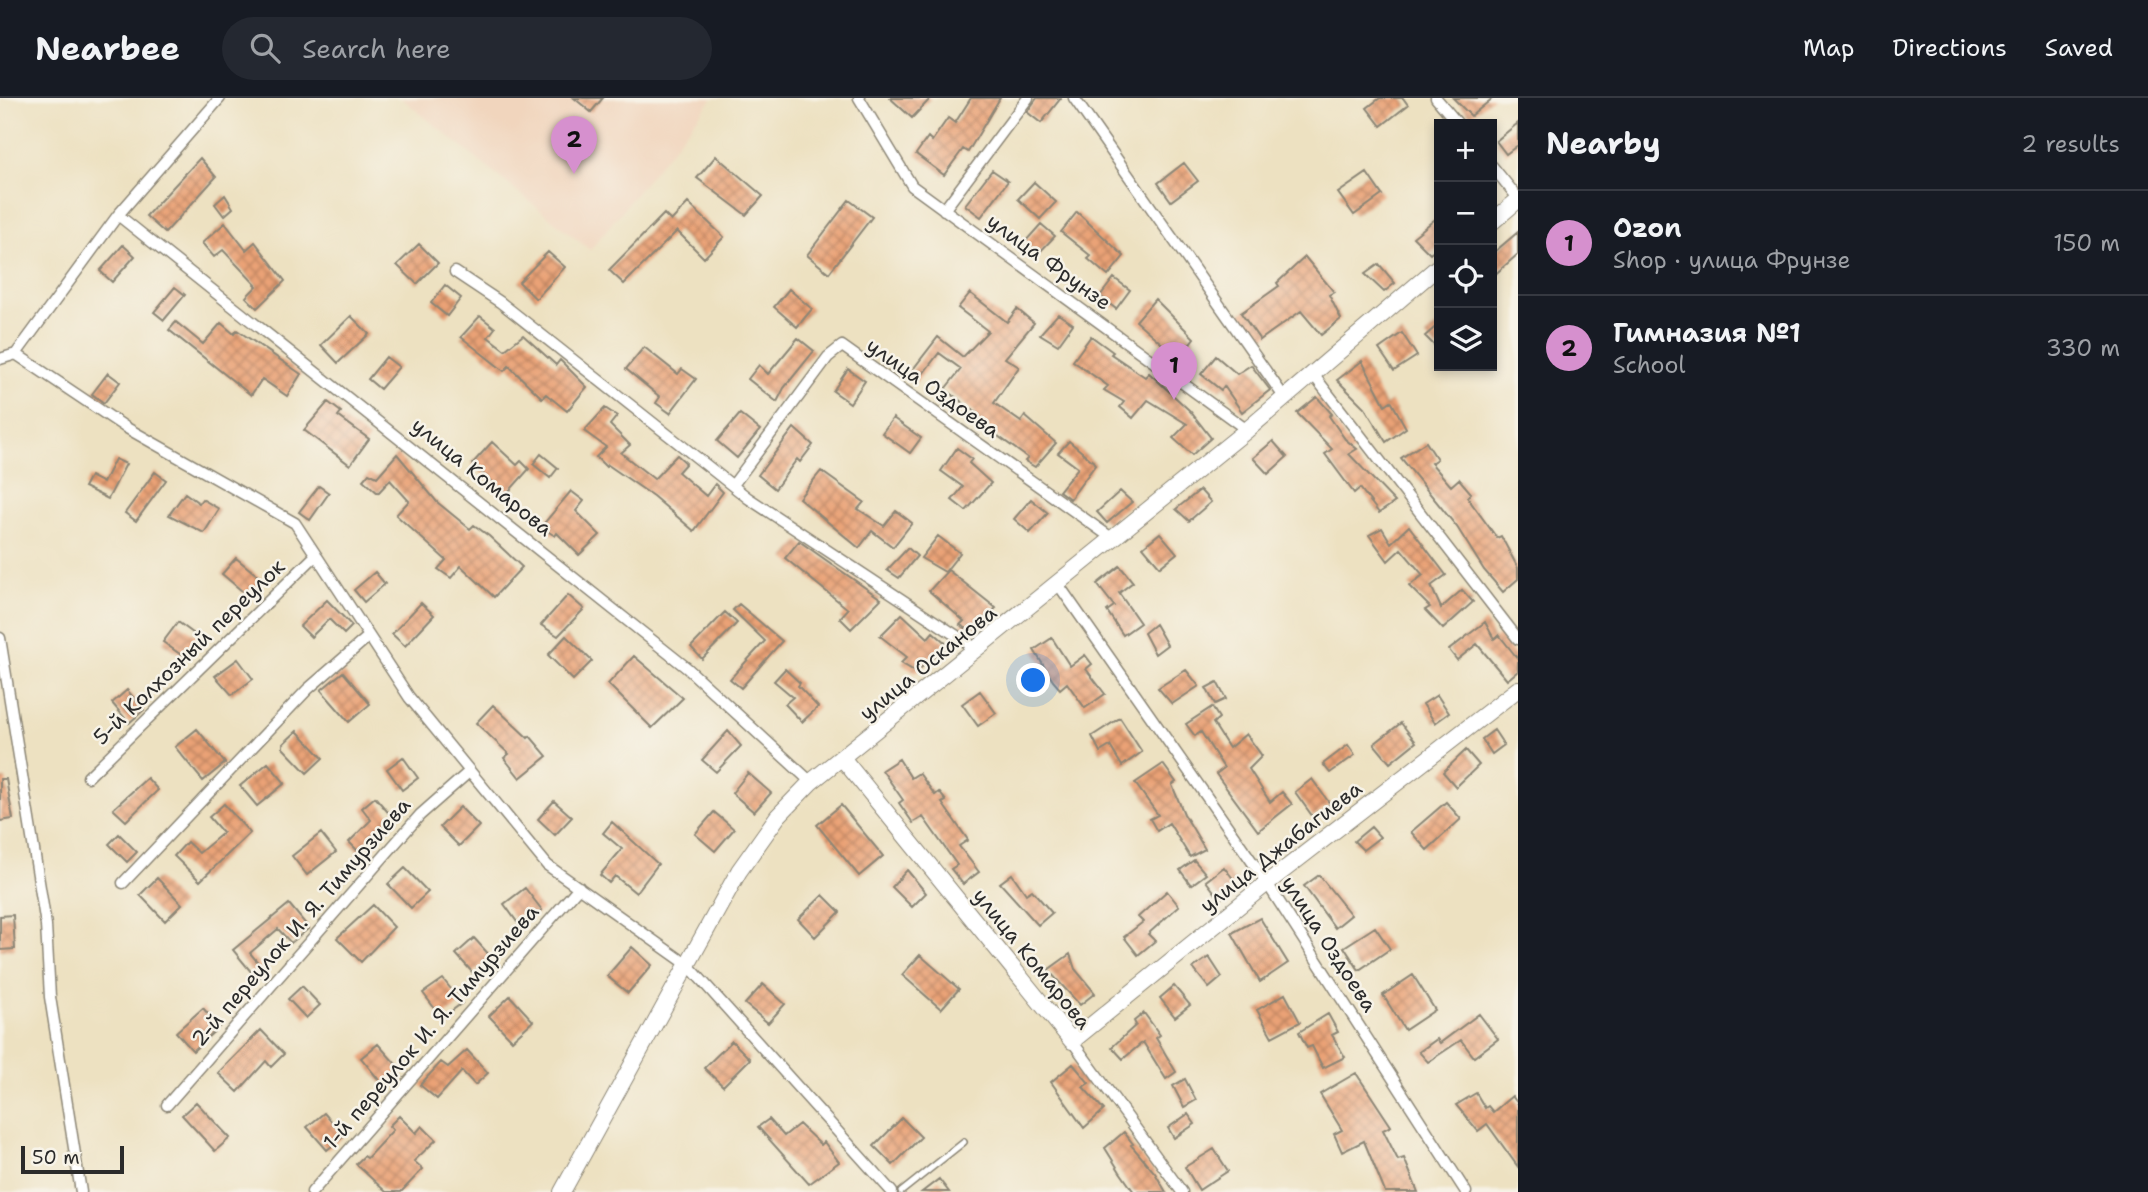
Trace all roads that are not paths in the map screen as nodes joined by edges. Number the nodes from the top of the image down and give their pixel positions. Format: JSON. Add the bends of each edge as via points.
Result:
{"nodes":[{"id":1,"x":220,"y":98,"type":"edge"},
{"id":2,"x":1028,"y":98,"type":"edge"},
{"id":3,"x":1074,"y":98,"type":"edge"},
{"id":4,"x":1436,"y":98,"type":"edge"},
{"id":5,"x":862,"y":99,"type":"edge"},
{"id":6,"x":1454,"y":119,"type":"edge"},
{"id":7,"x":1497,"y":172,"type":"edge"},
{"id":8,"x":1518,"y":199,"type":"edge"},
{"id":9,"x":944,"y":210,"type":"junction"},
{"id":10,"x":118,"y":215,"type":"junction"},
{"id":11,"x":1497,"y":218,"type":"edge"},
{"id":12,"x":1434,"y":270,"type":"edge"},
{"id":13,"x":455,"y":272,"type":"dead end"},
{"id":14,"x":16,"y":354,"type":"junction"},
{"id":15,"x":0,"y":359,"type":"edge"},
{"id":16,"x":1312,"y":373,"type":"junction"},
{"id":17,"x":1284,"y":397,"type":"junction"},
{"id":18,"x":1247,"y":429,"type":"junction"},
{"id":19,"x":733,"y":485,"type":"junction"},
{"id":20,"x":1113,"y":539,"type":"junction"},
{"id":21,"x":316,"y":555,"type":"junction"},
{"id":22,"x":1058,"y":584,"type":"junction"},
{"id":23,"x":369,"y":636,"type":"junction"},
{"id":24,"x":0,"y":638,"type":"edge"},
{"id":25,"x":1518,"y":639,"type":"edge"},
{"id":26,"x":978,"y":650,"type":"junction"},
{"id":27,"x":1518,"y":689,"type":"edge"},
{"id":28,"x":843,"y":759,"type":"junction"},
{"id":29,"x":470,"y":771,"type":"junction"},
{"id":30,"x":88,"y":777,"type":"dead end"},
{"id":31,"x":811,"y":782,"type":"junction"},
{"id":32,"x":123,"y":883,"type":"dead end"},
{"id":33,"x":1267,"y":883,"type":"junction"},
{"id":34,"x":579,"y":887,"type":"junction"},
{"id":35,"x":688,"y":965,"type":"junction"},
{"id":36,"x":1072,"y":1041,"type":"junction"},
{"id":37,"x":167,"y":1105,"type":"dead end"},
{"id":38,"x":964,"y":1142,"type":"dead end"},
{"id":39,"x":81,"y":1192,"type":"edge"},
{"id":40,"x":312,"y":1192,"type":"edge"},
{"id":41,"x":562,"y":1192,"type":"edge"},
{"id":42,"x":892,"y":1192,"type":"edge"},
{"id":43,"x":901,"y":1192,"type":"edge"},
{"id":44,"x":1182,"y":1192,"type":"edge"},
{"id":45,"x":1465,"y":1192,"type":"edge"}],
"edges":[{"from":1,"to":10,"type":"street"},
{"from":2,"to":9,"type":"street"},
{"from":3,"to":17,"type":"street"},
{"from":4,"to":6,"type":"street"},
{"from":5,"to":9,"type":"street","name":"улица Фрунзе","via":[[912,186]]},
{"from":7,"to":8,"type":"street"},
{"from":8,"to":11,"type":"main road"},
{"from":9,"to":18,"type":"street","name":"улица Фрунзе"},
{"from":10,"to":14,"type":"street"},
{"from":10,"to":31,"type":"street","name":"улица Комарова","via":[[687,668]]},
{"from":12,"to":16,"type":"main road","name":"улица Осканова"},
{"from":13,"to":19,"type":"street","via":[[500,302]]},
{"from":14,"to":15,"type":"street"},
{"from":14,"to":21,"type":"street","via":[[125,427],[295,523]]},
{"from":16,"to":17,"type":"main road","name":"улица Осканова"},
{"from":16,"to":25,"type":"street"},
{"from":17,"to":18,"type":"main road","name":"улица Осканова"},
{"from":18,"to":20,"type":"main road","name":"улица Осканова"},
{"from":19,"to":20,"type":"street","name":"улица Оздоева","via":[[828,357],[842,346]]},
{"from":19,"to":26,"type":"street"},
{"from":20,"to":22,"type":"main road","name":"улица Осканова"},
{"from":21,"to":23,"type":"street"},
{"from":21,"to":30,"type":"street","name":"5-й Колхозный переулок"},
{"from":22,"to":26,"type":"main road","name":"улица Осканова"},
{"from":22,"to":33,"type":"street","name":"улица Оздоева"},
{"from":23,"to":29,"type":"street","via":[[410,697]]},
{"from":23,"to":32,"type":"street","via":[[308,689]]},
{"from":24,"to":39,"type":"street","via":[[46,925],[50,997]]},
{"from":26,"to":28,"type":"main road","name":"улица Осканова"},
{"from":27,"to":33,"type":"main road","name":"улица Джабагиева"},
{"from":28,"to":31,"type":"main road","name":"улица Осканова"},
{"from":28,"to":36,"type":"main road","name":"улица Комарова"},
{"from":29,"to":34,"type":"street","via":[[547,865]]},
{"from":29,"to":37,"type":"street","name":"2-й переулок И. Я. Тимурзиева","via":[[420,815]]},
{"from":31,"to":35,"type":"main road","name":"улица Осканова","via":[[778,816],[739,871]]},
{"from":33,"to":36,"type":"main road","name":"улица Джабагиева"},
{"from":33,"to":45,"type":"street","name":"улица Оздоева"},
{"from":34,"to":35,"type":"street"},
{"from":34,"to":40,"type":"street","name":"1-й переулок И. Я. Тимурзиева"},
{"from":35,"to":41,"type":"main road","name":"улица Осканова"},
{"from":35,"to":42,"type":"street"},
{"from":36,"to":44,"type":"street","name":"улица Комарова"},
{"from":38,"to":43,"type":"lane"}]}
